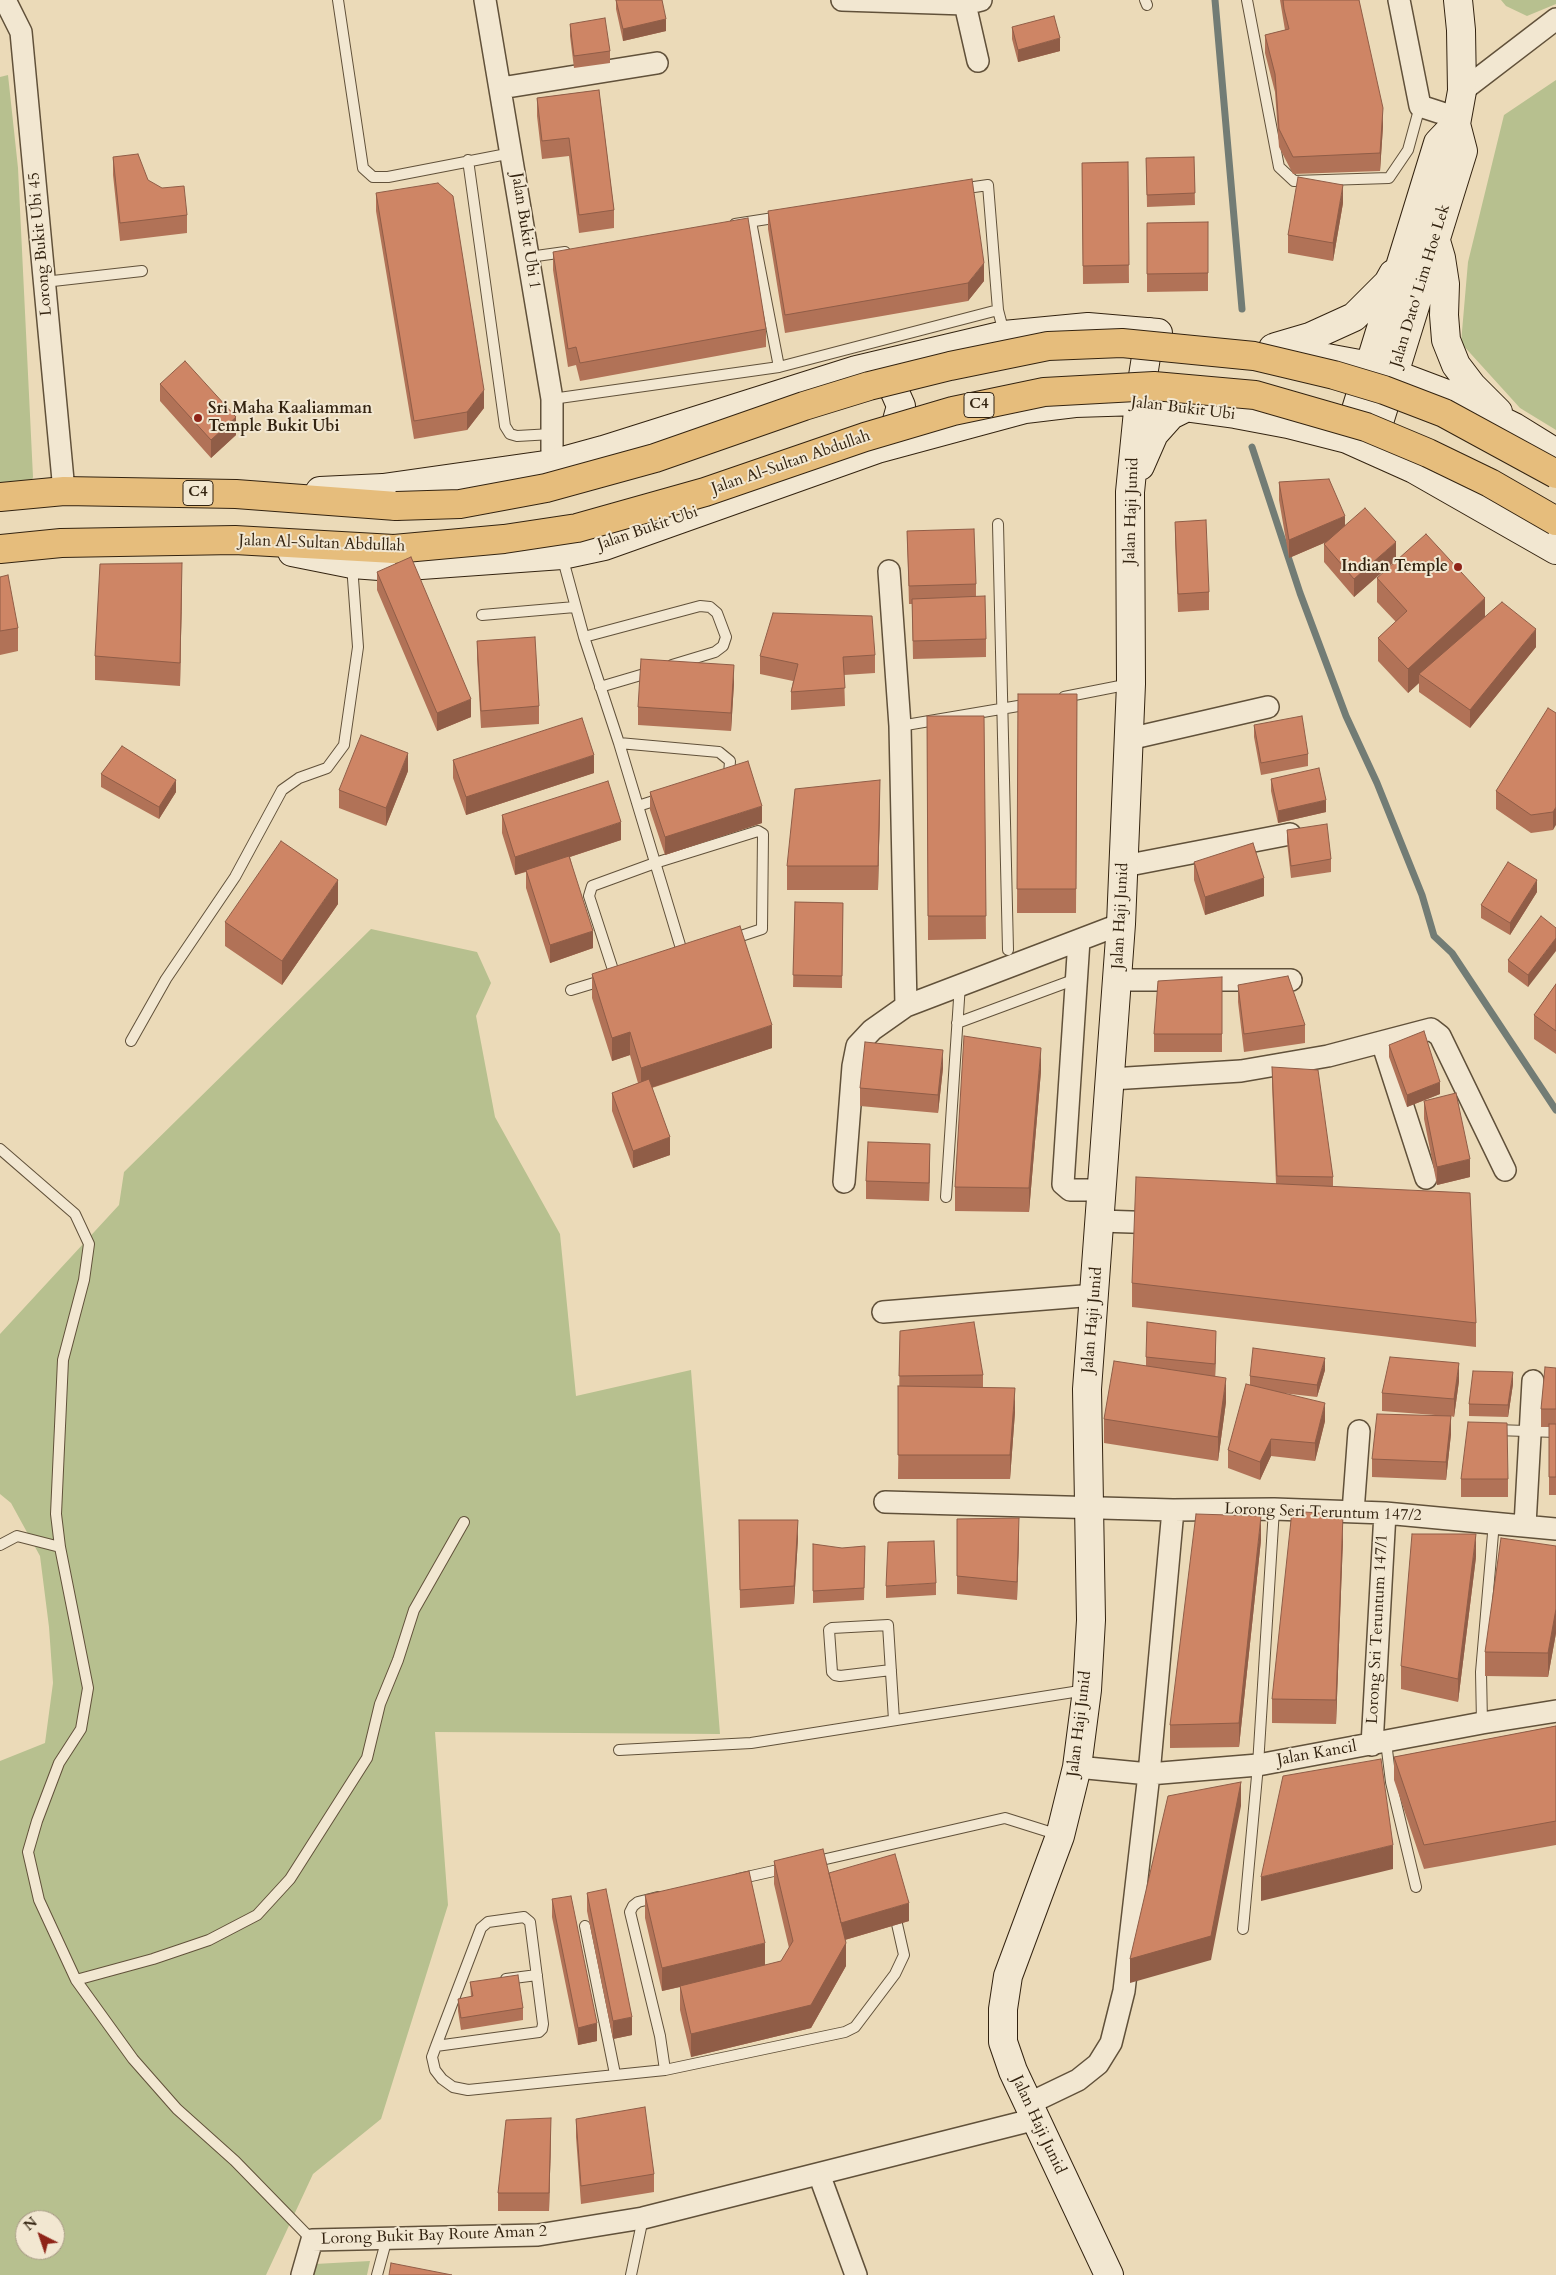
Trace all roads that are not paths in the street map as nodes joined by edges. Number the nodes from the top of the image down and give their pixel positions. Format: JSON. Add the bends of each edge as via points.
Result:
{"nodes":[{"id":1,"x":5,"y":0,"type":"edge"},
{"id":2,"x":338,"y":0,"type":"edge"},
{"id":3,"x":485,"y":0,"type":"edge"},
{"id":4,"x":842,"y":0,"type":"edge"},
{"id":5,"x":1247,"y":0,"type":"edge"},
{"id":6,"x":1399,"y":0,"type":"edge"},
{"id":7,"x":1458,"y":0,"type":"edge"},
{"id":8,"x":963,"y":2,"type":"edge"},
{"id":9,"x":1556,"y":19,"type":"edge"},
{"id":10,"x":978,"y":61,"type":"dead end"},
{"id":11,"x":657,"y":63,"type":"dead end"},
{"id":12,"x":501,"y":88,"type":"junction"},
{"id":13,"x":1462,"y":91,"type":"junction"},
{"id":14,"x":1420,"y":106,"type":"junction"},
{"id":15,"x":1457,"y":121,"type":"junction"},
{"id":16,"x":512,"y":153,"type":"junction"},
{"id":17,"x":468,"y":160,"type":"junction"},
{"id":18,"x":948,"y":191,"type":"edge"},
{"id":19,"x":791,"y":216,"type":"edge"},
{"id":20,"x":751,"y":222,"type":"junction"},
{"id":21,"x":722,"y":226,"type":"edge"},
{"id":22,"x":1436,"y":240,"type":"junction"},
{"id":23,"x":577,"y":250,"type":"edge"},
{"id":24,"x":1405,"y":250,"type":"junction"},
{"id":25,"x":529,"y":257,"type":"junction"},
{"id":26,"x":142,"y":271,"type":"dead end"},
{"id":27,"x":44,"y":282,"type":"junction"},
{"id":28,"x":1001,"y":323,"type":"junction"},
{"id":29,"x":1150,"y":332,"type":"junction"},
{"id":30,"x":1272,"y":348,"type":"junction"},
{"id":31,"x":779,"y":367,"type":"junction"},
{"id":32,"x":856,"y":370,"type":"junction"},
{"id":33,"x":1382,"y":370,"type":"junction"},
{"id":34,"x":552,"y":399,"type":"junction"},
{"id":35,"x":1138,"y":401,"type":"junction"},
{"id":36,"x":1187,"y":407,"type":"junction"},
{"id":37,"x":1514,"y":427,"type":"junction"},
{"id":38,"x":552,"y":434,"type":"junction"},
{"id":39,"x":1359,"y":444,"type":"junction"},
{"id":40,"x":877,"y":449,"type":"junction"},
{"id":41,"x":1556,"y":453,"type":"edge"},
{"id":42,"x":552,"y":464,"type":"junction"},
{"id":43,"x":1556,"y":474,"type":"edge"},
{"id":44,"x":64,"y":491,"type":"junction"},
{"id":45,"x":1130,"y":492,"type":"junction"},
{"id":46,"x":236,"y":494,"type":"junction"},
{"id":47,"x":0,"y":497,"type":"edge"},
{"id":48,"x":1556,"y":521,"type":"edge"},
{"id":49,"x":998,"y":524,"type":"dead end"},
{"id":50,"x":235,"y":540,"type":"junction"},
{"id":51,"x":0,"y":549,"type":"edge"},
{"id":52,"x":1556,"y":550,"type":"edge"},
{"id":53,"x":562,"y":555,"type":"junction"},
{"id":54,"x":352,"y":564,"type":"junction"},
{"id":55,"x":889,"y":571,"type":"dead end"},
{"id":56,"x":575,"y":608,"type":"junction"},
{"id":57,"x":482,"y":615,"type":"dead end"},
{"id":58,"x":584,"y":637,"type":"junction"},
{"id":59,"x":1131,"y":684,"type":"junction"},
{"id":60,"x":600,"y":688,"type":"junction"},
{"id":61,"x":1058,"y":699,"type":"edge"},
{"id":62,"x":1039,"y":702,"type":"edge"},
{"id":63,"x":1268,"y":707,"type":"dead end"},
{"id":64,"x":1003,"y":710,"type":"junction"},
{"id":65,"x":900,"y":726,"type":"junction"},
{"id":66,"x":1129,"y":739,"type":"junction"},
{"id":67,"x":619,"y":743,"type":"junction"},
{"id":68,"x":711,"y":781,"type":"edge"},
{"id":69,"x":674,"y":794,"type":"edge"},
{"id":70,"x":638,"y":806,"type":"junction"},
{"id":71,"x":1290,"y":834,"type":"edge"},
{"id":72,"x":655,"y":863,"type":"junction"},
{"id":73,"x":1124,"y":866,"type":"junction"},
{"id":74,"x":1121,"y":924,"type":"junction"},
{"id":75,"x":1079,"y":940,"type":"junction"},
{"id":76,"x":718,"y":943,"type":"edge"},
{"id":77,"x":1008,"y":950,"type":"dead end"},
{"id":78,"x":684,"y":955,"type":"edge"},
{"id":79,"x":1076,"y":979,"type":"junction"},
{"id":80,"x":1118,"y":980,"type":"junction"},
{"id":81,"x":1291,"y":980,"type":"edge"},
{"id":82,"x":960,"y":984,"type":"junction"},
{"id":83,"x":571,"y":990,"type":"dead end"},
{"id":84,"x":906,"y":1006,"type":"junction"},
{"id":85,"x":957,"y":1023,"type":"junction"},
{"id":86,"x":131,"y":1041,"type":"dead end"},
{"id":87,"x":1382,"y":1042,"type":"junction"},
{"id":88,"x":1111,"y":1079,"type":"junction"},
{"id":89,"x":0,"y":1149,"type":"edge"},
{"id":90,"x":1505,"y":1170,"type":"dead end"},
{"id":91,"x":1426,"y":1178,"type":"dead end"},
{"id":92,"x":844,"y":1182,"type":"dead end"},
{"id":93,"x":1102,"y":1190,"type":"junction"},
{"id":94,"x":946,"y":1198,"type":"dead end"},
{"id":95,"x":1100,"y":1221,"type":"junction"},
{"id":96,"x":1182,"y":1223,"type":"edge"},
{"id":97,"x":1095,"y":1296,"type":"junction"},
{"id":98,"x":884,"y":1312,"type":"dead end"},
{"id":99,"x":1534,"y":1381,"type":"dead end"},
{"id":100,"x":1486,"y":1429,"type":"edge"},
{"id":101,"x":1359,"y":1431,"type":"dead end"},
{"id":102,"x":1530,"y":1432,"type":"junction"},
{"id":103,"x":1556,"y":1432,"type":"edge"},
{"id":104,"x":885,"y":1502,"type":"dead end"},
{"id":105,"x":1089,"y":1506,"type":"junction"},
{"id":106,"x":1274,"y":1509,"type":"junction"},
{"id":107,"x":1174,"y":1510,"type":"junction"},
{"id":108,"x":1353,"y":1512,"type":"junction"},
{"id":109,"x":1385,"y":1513,"type":"junction"},
{"id":110,"x":464,"y":1522,"type":"dead end"},
{"id":111,"x":1494,"y":1522,"type":"junction"},
{"id":112,"x":1525,"y":1525,"type":"junction"},
{"id":113,"x":1556,"y":1529,"type":"edge"},
{"id":114,"x":0,"y":1545,"type":"edge"},
{"id":115,"x":60,"y":1547,"type":"junction"},
{"id":116,"x":891,"y":1670,"type":"junction"},
{"id":117,"x":1087,"y":1690,"type":"junction"},
{"id":118,"x":1556,"y":1712,"type":"edge"},
{"id":119,"x":894,"y":1720,"type":"junction"},
{"id":120,"x":1482,"y":1723,"type":"junction"},
{"id":121,"x":1379,"y":1744,"type":"junction"},
{"id":122,"x":619,"y":1750,"type":"dead end"},
{"id":123,"x":1258,"y":1765,"type":"junction"},
{"id":124,"x":1077,"y":1767,"type":"junction"},
{"id":125,"x":1149,"y":1774,"type":"junction"},
{"id":126,"x":1060,"y":1836,"type":"junction"},
{"id":127,"x":725,"y":1882,"type":"edge"},
{"id":128,"x":1416,"y":1887,"type":"dead end"},
{"id":129,"x":667,"y":1895,"type":"edge"},
{"id":130,"x":897,"y":1924,"type":"edge"},
{"id":131,"x":585,"y":1926,"type":"dead end"},
{"id":132,"x":1243,"y":1929,"type":"dead end"},
{"id":133,"x":537,"y":1975,"type":"junction"},
{"id":134,"x":76,"y":1980,"type":"junction"},
{"id":135,"x":498,"y":1980,"type":"edge"},
{"id":136,"x":436,"y":2046,"type":"junction"},
{"id":137,"x":665,"y":2070,"type":"junction"},
{"id":138,"x":615,"y":2074,"type":"junction"},
{"id":139,"x":1032,"y":2112,"type":"junction"},
{"id":140,"x":819,"y":2174,"type":"junction"},
{"id":141,"x":643,"y":2218,"type":"junction"},
{"id":142,"x":387,"y":2238,"type":"junction"},
{"id":143,"x":312,"y":2240,"type":"junction"},
{"id":144,"x":302,"y":2275,"type":"edge"},
{"id":145,"x":379,"y":2275,"type":"edge"},
{"id":146,"x":632,"y":2275,"type":"edge"},
{"id":147,"x":856,"y":2275,"type":"edge"},
{"id":148,"x":1109,"y":2275,"type":"edge"}],
"edges":[{"from":1,"to":27,"type":"street","name":"Lorong Bukit Ubi 45","via":[[21,32]]},
{"from":2,"to":17,"type":"lane","via":[[363,168],[373,177],[388,177]]},
{"from":3,"to":12,"type":"street","name":"Jalan Bukit Ubi 1"},
{"from":4,"to":8,"type":"street"},
{"from":5,"to":14,"type":"lane","via":[[1280,167],[1294,181],[1389,178],[1408,150]]},
{"from":6,"to":14,"type":"street"},
{"from":7,"to":13,"type":"street","name":"Jalan Dato' Lim Hoe Lek"},
{"from":8,"to":10,"type":"street"},
{"from":9,"to":13,"type":"street"},
{"from":11,"to":12,"type":"street"},
{"from":12,"to":16,"type":"street","name":"Jalan Bukit Ubi 1"},
{"from":13,"to":15,"type":"street","name":"Jalan Dato' Lim Hoe Lek"},
{"from":14,"to":15,"type":"street"},
{"from":15,"to":22,"type":"street","name":"Jalan Dato' Lim Hoe Lek","via":[[1463,151]]},
{"from":15,"to":24,"type":"street","name":"Jalan Dato' Lim Hoe Lek","via":[[1438,143]]},
{"from":16,"to":17,"type":"lane"},
{"from":16,"to":25,"type":"street","name":"Jalan Bukit Ubi 1"},
{"from":17,"to":38,"type":"lane","via":[[505,426],[510,434],[516,436]]},
{"from":18,"to":28,"type":"lane","via":[[988,185]]},
{"from":19,"to":20,"type":"lane"},
{"from":20,"to":21,"type":"lane"},
{"from":20,"to":31,"type":"lane"},
{"from":22,"to":33,"type":"street","name":"Jalan Dato' Lim Hoe Lek"},
{"from":22,"to":37,"type":"street","via":[[1445,284],[1446,340],[1456,365],[1472,386]]},
{"from":23,"to":25,"type":"lane"},
{"from":24,"to":30,"type":"street","via":[[1388,283],[1354,317],[1310,337]]},
{"from":24,"to":33,"type":"street","name":"Jalan Dato' Lim Hoe Lek"},
{"from":25,"to":34,"type":"street","name":"Jalan Bukit Ubi 1"},
{"from":26,"to":27,"type":"lane"},
{"from":27,"to":44,"type":"street","name":"Lorong Bukit Ubi 45"},
{"from":28,"to":29,"type":"street"},
{"from":28,"to":31,"type":"lane"},
{"from":28,"to":32,"type":"street","number":"C4"},
{"from":29,"to":30,"type":"street"},
{"from":29,"to":35,"type":"street","name":"Jalan Haji Junid"},
{"from":30,"to":33,"type":"street"},
{"from":31,"to":34,"type":"lane"},
{"from":32,"to":40,"type":"street","via":[[878,375],[894,390],[900,406],[896,424]]},
{"from":32,"to":42,"type":"street","number":"C4"},
{"from":33,"to":37,"type":"street","via":[[1447,394]]},
{"from":33,"to":39,"type":"street","name":"Jalan Dato' Lim Hoe Lek"},
{"from":34,"to":38,"type":"street","name":"Jalan Bukit Ubi 1"},
{"from":35,"to":36,"type":"street","name":"Jalan Bukit Ubi"},
{"from":35,"to":40,"type":"street","name":"Jalan Bukit Ubi","number":"C4","via":[[1025,409]]},
{"from":35,"to":45,"type":"street","name":"Jalan Haji Junid"},
{"from":36,"to":39,"type":"street","name":"Jalan Bukit Ubi","via":[[1280,422]]},
{"from":36,"to":45,"type":"street","via":[[1171,415],[1154,434]]},
{"from":37,"to":41,"type":"street"},
{"from":38,"to":42,"type":"street","name":"Jalan Bukit Ubi 1"},
{"from":39,"to":52,"type":"street","name":"Jalan Bukit Ubi","via":[[1414,469]]},
{"from":40,"to":53,"type":"street","name":"Jalan Bukit Ubi","number":"C4","via":[[604,546]]},
{"from":42,"to":46,"type":"street","number":"C4","via":[[383,488]]},
{"from":43,"to":46,"type":"main road","number":"C4","bridge":true,"via":[[1444,413],[1384,390],[1254,356],[1122,343],[1048,346],[950,366],[804,406],[654,458],[546,488],[460,504],[396,506]]},
{"from":44,"to":46,"type":"main road","number":"C4"},
{"from":44,"to":47,"type":"main road","number":"C4"},
{"from":45,"to":59,"type":"street","name":"Jalan Haji Junid"},
{"from":48,"to":50,"type":"main road","name":"Jalan Al-Sultan Abdullah","number":"C4","bridge":true,"via":[[1490,483],[1366,427],[1255,395],[1154,386],[1044,392],[953,411],[865,437],[705,492],[577,528],[504,539],[394,549]]},
{"from":49,"to":64,"type":"lane"},
{"from":50,"to":51,"type":"main road","name":"Jalan Al-Sultan Abdullah","number":"C4","via":[[61,543]]},
{"from":50,"to":54,"type":"street","name":"Jalan Bukit Ubi","number":"C4"},
{"from":53,"to":54,"type":"street","name":"Jalan Bukit Ubi","number":"C4","via":[[393,568]]},
{"from":53,"to":56,"type":"lane"},
{"from":54,"to":86,"type":"lane","via":[[358,647],[344,745],[326,768],[299,778],[282,790],[235,877],[166,979]]},
{"from":55,"to":65,"type":"street"},
{"from":56,"to":57,"type":"lane"},
{"from":56,"to":58,"type":"lane"},
{"from":58,"to":60,"type":"lane"},
{"from":58,"to":60,"type":"lane","via":[[700,606],[710,607],[717,614],[726,637],[723,646],[715,652]]},
{"from":59,"to":61,"type":"lane"},
{"from":59,"to":66,"type":"street","name":"Jalan Haji Junid"},
{"from":60,"to":67,"type":"lane"},
{"from":62,"to":64,"type":"lane"},
{"from":63,"to":66,"type":"street"},
{"from":64,"to":65,"type":"lane"},
{"from":64,"to":77,"type":"lane"},
{"from":65,"to":84,"type":"street"},
{"from":66,"to":73,"type":"street","name":"Jalan Haji Junid"},
{"from":67,"to":68,"type":"lane","via":[[719,752],[730,761],[729,775]]},
{"from":67,"to":70,"type":"lane"},
{"from":69,"to":70,"type":"lane"},
{"from":70,"to":72,"type":"lane"},
{"from":71,"to":73,"type":"street"},
{"from":72,"to":76,"type":"lane","via":[[758,832],[762,834],[762,928]]},
{"from":72,"to":78,"type":"lane"},
{"from":72,"to":83,"type":"lane","via":[[592,886],[589,896],[620,975]]},
{"from":73,"to":74,"type":"street","name":"Jalan Haji Junid"},
{"from":74,"to":75,"type":"street"},
{"from":74,"to":80,"type":"street","name":"Jalan Haji Junid"},
{"from":75,"to":79,"type":"street"},
{"from":75,"to":82,"type":"street"},
{"from":79,"to":85,"type":"lane"},
{"from":79,"to":93,"type":"street","via":[[1063,1184],[1070,1190]]},
{"from":80,"to":81,"type":"street"},
{"from":80,"to":88,"type":"street","name":"Jalan Haji Junid"},
{"from":82,"to":84,"type":"street"},
{"from":82,"to":85,"type":"lane"},
{"from":84,"to":92,"type":"street","via":[[872,1030],[858,1046],[853,1066]]},
{"from":85,"to":94,"type":"lane"},
{"from":87,"to":88,"type":"street","via":[[1328,1056],[1241,1071]]},
{"from":87,"to":90,"type":"street","via":[[1431,1029],[1436,1031]]},
{"from":87,"to":91,"type":"street"},
{"from":88,"to":93,"type":"street","name":"Jalan Haji Junid"},
{"from":89,"to":115,"type":"lane","via":[[75,1214],[88,1244],[84,1280],[62,1360],[56,1514]]},
{"from":93,"to":95,"type":"street","name":"Jalan Haji Junid"},
{"from":95,"to":96,"type":"street"},
{"from":95,"to":97,"type":"street","name":"Jalan Haji Junid"},
{"from":97,"to":98,"type":"street"},
{"from":97,"to":105,"type":"street","name":"Jalan Haji Junid","via":[[1087,1389]]},
{"from":99,"to":102,"type":"street"},
{"from":100,"to":102,"type":"lane"},
{"from":101,"to":108,"type":"street"},
{"from":102,"to":103,"type":"lane"},
{"from":102,"to":112,"type":"street"},
{"from":104,"to":105,"type":"street","name":"Lorong Seri Teruntum 147/2"},
{"from":105,"to":107,"type":"street","name":"Lorong Seri Teruntum 147/2"},
{"from":105,"to":117,"type":"street","name":"Jalan Haji Junid"},
{"from":106,"to":107,"type":"street","name":"Lorong Seri Teruntum 147/2"},
{"from":106,"to":108,"type":"street","name":"Lorong Seri Teruntum 147/2"},
{"from":106,"to":123,"type":"lane"},
{"from":107,"to":125,"type":"street","name":"Lorong Bukit Bay Route Aman 2"},
{"from":108,"to":109,"type":"street","name":"Lorong Seri Teruntum 147/2"},
{"from":109,"to":111,"type":"street","name":"Lorong Seri Teruntum 147/2"},
{"from":109,"to":121,"type":"street","name":"Lorong Sri Teruntum 147/1"},
{"from":110,"to":134,"type":"lane","via":[[414,1610],[380,1704],[367,1758],[290,1880],[257,1915],[209,1940]]},
{"from":111,"to":112,"type":"street","name":"Lorong Seri Teruntum 147/2"},
{"from":111,"to":120,"type":"lane","via":[[1481,1672]]},
{"from":112,"to":113,"type":"street","name":"Lorong Seri Teruntum 147/2"},
{"from":114,"to":115,"type":"lane","via":[[17,1536]]},
{"from":115,"to":134,"type":"lane","via":[[88,1688],[80,1729],[59,1764],[36,1821],[28,1852],[39,1900]]},
{"from":116,"to":116,"type":"lane","via":[[887,1623],[829,1630],[832,1672],[835,1675]]},
{"from":116,"to":119,"type":"lane"},
{"from":117,"to":119,"type":"lane"},
{"from":117,"to":124,"type":"street","name":"Jalan Haji Junid"},
{"from":118,"to":120,"type":"street","name":"Jalan Kancil"},
{"from":119,"to":122,"type":"lane","via":[[751,1743]]},
{"from":120,"to":121,"type":"street","name":"Jalan Kancil"},
{"from":121,"to":123,"type":"street","name":"Jalan Kancil"},
{"from":121,"to":128,"type":"lane"},
{"from":123,"to":125,"type":"street","name":"Jalan Kancil"},
{"from":123,"to":132,"type":"lane"},
{"from":124,"to":125,"type":"street","name":"Jalan Kancil"},
{"from":124,"to":126,"type":"street","name":"Jalan Haji Junid"},
{"from":125,"to":139,"type":"street","name":"Lorong Bukit Bay Route Aman 2","via":[[1124,1991],[1111,2043],[1098,2064]]},
{"from":126,"to":127,"type":"lane","via":[[1005,1818],[882,1851],[798,1865]]},
{"from":126,"to":139,"type":"street","name":"Jalan Haji Junid","via":[[1008,1976],[1003,2009],[1003,2042]]},
{"from":129,"to":137,"type":"lane","via":[[638,1902],[630,1912]]},
{"from":130,"to":137,"type":"lane","via":[[904,1955],[895,1974],[856,2027]]},
{"from":131,"to":138,"type":"lane"},
{"from":133,"to":135,"type":"lane"},
{"from":133,"to":136,"type":"lane","via":[[543,2024],[538,2032]]},
{"from":133,"to":136,"type":"lane","via":[[530,1922],[524,1917],[484,1925],[464,1985]]},
{"from":134,"to":143,"type":"lane","via":[[133,2059],[177,2109],[235,2161]]},
{"from":136,"to":138,"type":"lane","via":[[432,2057],[435,2070],[454,2087],[468,2090]]},
{"from":137,"to":138,"type":"lane"},
{"from":139,"to":140,"type":"street","name":"Lorong Bukit Bay Route Aman 2"},
{"from":139,"to":148,"type":"street","name":"Jalan Haji Junid"},
{"from":140,"to":141,"type":"street","name":"Lorong Bukit Bay Route Aman 2"},
{"from":140,"to":147,"type":"street"},
{"from":141,"to":142,"type":"street","name":"Lorong Bukit Bay Route Aman 2","via":[[538,2236]]},
{"from":141,"to":146,"type":"lane"},
{"from":142,"to":143,"type":"street","name":"Lorong Bukit Bay Route Aman 2"},
{"from":142,"to":145,"type":"lane"},
{"from":143,"to":144,"type":"street"}]}
